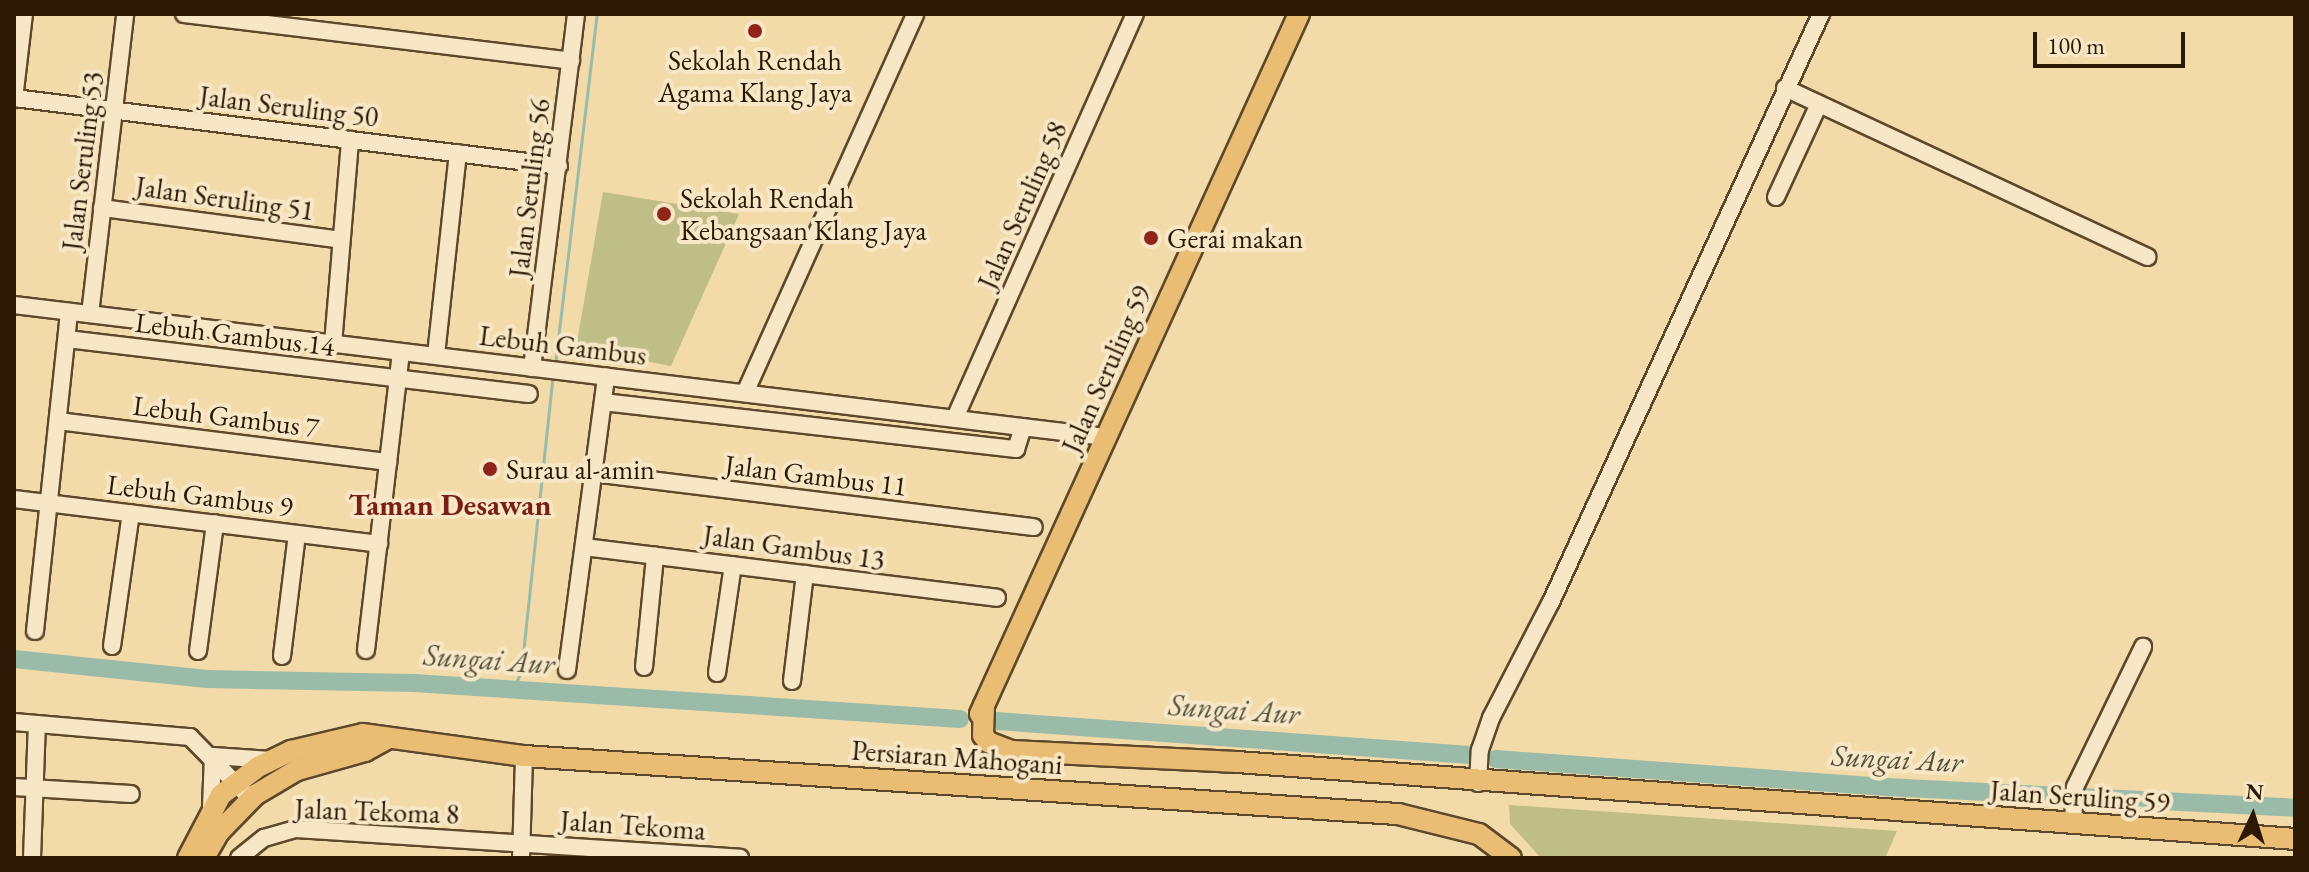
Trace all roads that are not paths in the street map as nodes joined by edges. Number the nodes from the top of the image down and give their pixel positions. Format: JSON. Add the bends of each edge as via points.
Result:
{"nodes":[{"id":1,"x":24,"y":14,"type":"edge"},
{"id":2,"x":125,"y":14,"type":"edge"},
{"id":3,"x":184,"y":14,"type":"edge"},
{"id":4,"x":576,"y":14,"type":"edge"},
{"id":5,"x":915,"y":14,"type":"edge"},
{"id":6,"x":1299,"y":14,"type":"edge"},
{"id":7,"x":1821,"y":14,"type":"edge"},
{"id":8,"x":1129,"y":16,"type":"edge"},
{"id":9,"x":571,"y":61,"type":"junction"},
{"id":10,"x":1785,"y":88,"type":"junction"},
{"id":11,"x":14,"y":99,"type":"edge"},
{"id":12,"x":1819,"y":104,"type":"junction"},
{"id":13,"x":114,"y":111,"type":"junction"},
{"id":14,"x":350,"y":140,"type":"junction"},
{"id":15,"x":458,"y":153,"type":"junction"},
{"id":16,"x":559,"y":166,"type":"junction"},
{"id":17,"x":1776,"y":197,"type":"dead end"},
{"id":18,"x":102,"y":208,"type":"junction"},
{"id":19,"x":341,"y":240,"type":"junction"},
{"id":20,"x":2147,"y":257,"type":"dead end"},
{"id":21,"x":14,"y":305,"type":"edge"},
{"id":22,"x":69,"y":312,"type":"junction"},
{"id":23,"x":90,"y":314,"type":"junction"},
{"id":24,"x":67,"y":339,"type":"junction"},
{"id":25,"x":333,"y":344,"type":"junction"},
{"id":26,"x":401,"y":352,"type":"junction"},
{"id":27,"x":436,"y":355,"type":"junction"},
{"id":28,"x":539,"y":369,"type":"junction"},
{"id":29,"x":606,"y":377,"type":"junction"},
{"id":30,"x":397,"y":380,"type":"junction"},
{"id":31,"x":745,"y":393,"type":"junction"},
{"id":32,"x":529,"y":394,"type":"dead end"},
{"id":33,"x":603,"y":402,"type":"junction"},
{"id":34,"x":822,"y":402,"type":"junction"},
{"id":35,"x":955,"y":418,"type":"junction"},
{"id":36,"x":58,"y":421,"type":"junction"},
{"id":37,"x":817,"y":427,"type":"junction"},
{"id":38,"x":1023,"y":427,"type":"junction"},
{"id":39,"x":1105,"y":437,"type":"junction"},
{"id":40,"x":388,"y":462,"type":"junction"},
{"id":41,"x":593,"y":473,"type":"junction"},
{"id":42,"x":14,"y":499,"type":"edge"},
{"id":43,"x":49,"y":503,"type":"junction"},
{"id":44,"x":131,"y":513,"type":"junction"},
{"id":45,"x":215,"y":523,"type":"junction"},
{"id":46,"x":1034,"y":527,"type":"dead end"},
{"id":47,"x":297,"y":534,"type":"junction"},
{"id":48,"x":379,"y":544,"type":"junction"},
{"id":49,"x":584,"y":547,"type":"junction"},
{"id":50,"x":655,"y":556,"type":"junction"},
{"id":51,"x":733,"y":565,"type":"junction"},
{"id":52,"x":805,"y":574,"type":"junction"},
{"id":53,"x":997,"y":598,"type":"dead end"},
{"id":54,"x":35,"y":631,"type":"dead end"},
{"id":55,"x":112,"y":646,"type":"dead end"},
{"id":56,"x":2143,"y":647,"type":"dead end"},
{"id":57,"x":366,"y":650,"type":"dead end"},
{"id":58,"x":198,"y":651,"type":"dead end"},
{"id":59,"x":282,"y":656,"type":"dead end"},
{"id":60,"x":644,"y":667,"type":"dead end"},
{"id":61,"x":567,"y":670,"type":"dead end"},
{"id":62,"x":717,"y":673,"type":"dead end"},
{"id":63,"x":792,"y":681,"type":"dead end"},
{"id":64,"x":14,"y":722,"type":"edge"},
{"id":65,"x":37,"y":724,"type":"junction"},
{"id":66,"x":388,"y":738,"type":"junction"},
{"id":67,"x":213,"y":756,"type":"junction"},
{"id":68,"x":524,"y":756,"type":"junction"},
{"id":69,"x":274,"y":760,"type":"junction"},
{"id":70,"x":237,"y":783,"type":"junction"},
{"id":71,"x":1478,"y":783,"type":"junction"},
{"id":72,"x":14,"y":787,"type":"edge"},
{"id":73,"x":34,"y":788,"type":"junction"},
{"id":74,"x":131,"y":794,"type":"dead end"},
{"id":75,"x":251,"y":799,"type":"junction"},
{"id":76,"x":209,"y":812,"type":"junction"},
{"id":77,"x":2073,"y":815,"type":"junction"},
{"id":78,"x":2295,"y":839,"type":"edge"},
{"id":79,"x":521,"y":851,"type":"edge"},
{"id":80,"x":32,"y":858,"type":"edge"},
{"id":81,"x":188,"y":858,"type":"edge"},
{"id":82,"x":204,"y":858,"type":"edge"},
{"id":83,"x":239,"y":858,"type":"edge"},
{"id":84,"x":740,"y":858,"type":"edge"},
{"id":85,"x":1511,"y":858,"type":"edge"}],
"edges":[{"from":1,"to":11,"type":"street"},
{"from":2,"to":13,"type":"street","name":"Jalan Seruling 53"},
{"from":3,"to":9,"type":"street"},
{"from":4,"to":9,"type":"street","name":"Jalan Seruling 56"},
{"from":5,"to":31,"type":"street"},
{"from":6,"to":39,"type":"main road","name":"Jalan Seruling 59"},
{"from":7,"to":10,"type":"street"},
{"from":8,"to":35,"type":"street","name":"Jalan Seruling 58"},
{"from":9,"to":16,"type":"street","name":"Jalan Seruling 56"},
{"from":10,"to":12,"type":"street"},
{"from":10,"to":71,"type":"street","via":[[1555,592],[1491,718],[1480,750]]},
{"from":11,"to":13,"type":"street","name":"Jalan Seruling 50"},
{"from":12,"to":17,"type":"street"},
{"from":12,"to":20,"type":"street"},
{"from":13,"to":14,"type":"street","name":"Jalan Seruling 50"},
{"from":13,"to":18,"type":"street","name":"Jalan Seruling 53"},
{"from":14,"to":15,"type":"street","name":"Jalan Seruling 50"},
{"from":14,"to":19,"type":"street"},
{"from":15,"to":16,"type":"street","name":"Jalan Seruling 50"},
{"from":15,"to":27,"type":"street"},
{"from":16,"to":28,"type":"street","name":"Jalan Seruling 56"},
{"from":18,"to":19,"type":"street","name":"Jalan Seruling 51"},
{"from":18,"to":23,"type":"street","name":"Jalan Seruling 53"},
{"from":19,"to":25,"type":"street"},
{"from":21,"to":22,"type":"street","name":"Lebuh Gambus"},
{"from":22,"to":23,"type":"street","name":"Lebuh Gambus"},
{"from":22,"to":24,"type":"street"},
{"from":23,"to":25,"type":"street","name":"Lebuh Gambus"},
{"from":24,"to":30,"type":"street","name":"Lebuh Gambus 14"},
{"from":24,"to":36,"type":"street"},
{"from":25,"to":26,"type":"street","name":"Lebuh Gambus"},
{"from":26,"to":27,"type":"street","name":"Lebuh Gambus"},
{"from":26,"to":30,"type":"street"},
{"from":27,"to":28,"type":"street","name":"Lebuh Gambus"},
{"from":28,"to":29,"type":"street","name":"Lebuh Gambus"},
{"from":29,"to":31,"type":"street","name":"Lebuh Gambus"},
{"from":29,"to":33,"type":"street"},
{"from":30,"to":32,"type":"street","name":"Lebuh Gambus 14"},
{"from":30,"to":40,"type":"street"},
{"from":31,"to":34,"type":"street","name":"Lebuh Gambus"},
{"from":33,"to":37,"type":"street"},
{"from":33,"to":41,"type":"street"},
{"from":34,"to":35,"type":"street","name":"Lebuh Gambus"},
{"from":34,"to":37,"type":"street"},
{"from":35,"to":38,"type":"street","name":"Lebuh Gambus"},
{"from":36,"to":40,"type":"street","name":"Lebuh Gambus 7"},
{"from":36,"to":43,"type":"street"},
{"from":37,"to":38,"type":"street","via":[[1016,449]]},
{"from":38,"to":39,"type":"street","name":"Lebuh Gambus"},
{"from":39,"to":71,"type":"main road","name":"Jalan Seruling 59","via":[[984,705],[979,746],[1009,759],[1339,783]]},
{"from":40,"to":48,"type":"street"},
{"from":41,"to":46,"type":"street","name":"Jalan Gambus 11"},
{"from":41,"to":49,"type":"street"},
{"from":42,"to":43,"type":"street","name":"Lebuh Gambus 9"},
{"from":43,"to":44,"type":"street","name":"Lebuh Gambus 9"},
{"from":43,"to":54,"type":"street"},
{"from":44,"to":45,"type":"street","name":"Lebuh Gambus 9"},
{"from":44,"to":55,"type":"street"},
{"from":45,"to":47,"type":"street","name":"Lebuh Gambus 9"},
{"from":45,"to":58,"type":"street"},
{"from":47,"to":48,"type":"street","name":"Lebuh Gambus 9"},
{"from":47,"to":59,"type":"street"},
{"from":48,"to":57,"type":"street"},
{"from":49,"to":50,"type":"street","name":"Jalan Gambus 13"},
{"from":49,"to":61,"type":"street"},
{"from":50,"to":51,"type":"street","name":"Jalan Gambus 13"},
{"from":50,"to":60,"type":"street"},
{"from":51,"to":52,"type":"street","name":"Jalan Gambus 13"},
{"from":51,"to":62,"type":"street"},
{"from":52,"to":53,"type":"street","name":"Jalan Gambus 13"},
{"from":52,"to":63,"type":"street"},
{"from":56,"to":77,"type":"street","via":[[2075,787]]},
{"from":64,"to":65,"type":"street"},
{"from":65,"to":67,"type":"street","via":[[172,733],[190,737]]},
{"from":65,"to":73,"type":"street"},
{"from":66,"to":68,"type":"main road","name":"Persiaran Mahogani"},
{"from":66,"to":69,"type":"main road","name":"Persiaran Mahogani","via":[[341,737]]},
{"from":66,"to":75,"type":"main road","via":[[365,751],[297,770]]},
{"from":67,"to":69,"type":"street"},
{"from":67,"to":70,"type":"street"},
{"from":67,"to":76,"type":"street","via":[[215,788]]},
{"from":68,"to":79,"type":"street"},
{"from":68,"to":85,"type":"main road","name":"Persiaran Mahogani","via":[[1398,814],[1479,834]]},
{"from":69,"to":70,"type":"main road","name":"Persiaran Mahogani"},
{"from":70,"to":75,"type":"street"},
{"from":70,"to":76,"type":"main road","name":"Persiaran Mahogani"},
{"from":71,"to":77,"type":"main road","name":"Jalan Seruling 59"},
{"from":72,"to":73,"type":"street"},
{"from":73,"to":74,"type":"street"},
{"from":73,"to":80,"type":"street"},
{"from":75,"to":82,"type":"main road","via":[[219,832]]},
{"from":76,"to":81,"type":"main road","name":"Persiaran Mahogani"},
{"from":77,"to":78,"type":"main road","name":"Jalan Seruling 59"},
{"from":79,"to":83,"type":"street","name":"Jalan Tekoma 8","via":[[296,829],[264,838]]},
{"from":79,"to":84,"type":"street","name":"Jalan Tekoma"}]}
